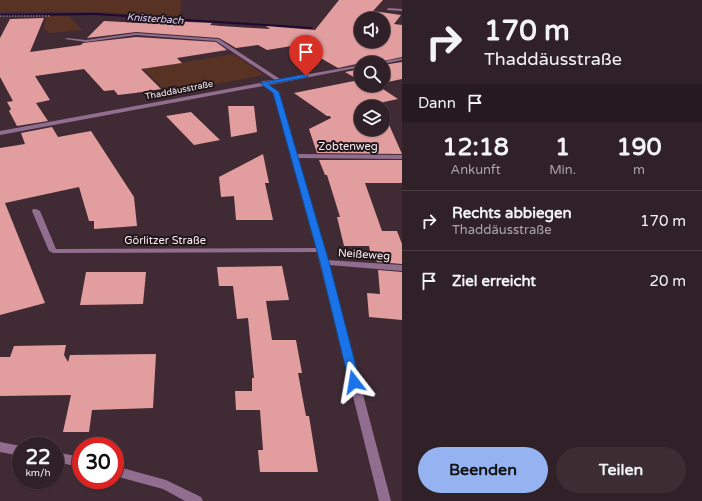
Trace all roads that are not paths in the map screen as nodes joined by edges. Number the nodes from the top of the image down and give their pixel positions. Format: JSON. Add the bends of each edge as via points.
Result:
{"nodes":[{"id":1,"x":388,"y":9,"type":"dead end"},
{"id":2,"x":402,"y":10,"type":"edge"},
{"id":3,"x":67,"y":39,"type":"dead end"},
{"id":4,"x":402,"y":59,"type":"edge"},
{"id":5,"x":390,"y":61,"type":"edge"},
{"id":6,"x":354,"y":67,"type":"edge"},
{"id":7,"x":278,"y":80,"type":"junction"},
{"id":8,"x":263,"y":83,"type":"junction"},
{"id":9,"x":0,"y":133,"type":"edge"},
{"id":10,"x":293,"y":156,"type":"junction"},
{"id":11,"x":402,"y":157,"type":"edge"},
{"id":12,"x":36,"y":211,"type":"dead end"},
{"id":13,"x":320,"y":250,"type":"junction"},
{"id":14,"x":324,"y":262,"type":"junction"},
{"id":15,"x":402,"y":268,"type":"edge"},
{"id":16,"x":0,"y":447,"type":"edge"},
{"id":17,"x":12,"y":449,"type":"edge"},
{"id":18,"x":124,"y":473,"type":"edge"},
{"id":19,"x":197,"y":501,"type":"edge"},
{"id":20,"x":385,"y":501,"type":"edge"}],
"edges":[{"from":1,"to":2,"type":"street"},
{"from":3,"to":7,"type":"street","via":[[86,41],[136,34],[217,40]]},
{"from":4,"to":5,"type":"street"},
{"from":6,"to":7,"type":"street","name":"Thaddäusstraße"},
{"from":7,"to":8,"type":"street","name":"Thaddäusstraße"},
{"from":8,"to":9,"type":"street","name":"Thaddäusstraße"},
{"from":8,"to":10,"type":"street","via":[[276,92]]},
{"from":10,"to":11,"type":"street","name":"Zobtenweg"},
{"from":10,"to":13,"type":"street"},
{"from":12,"to":13,"type":"street","name":"Görlitzer Straße","via":[[53,251]]},
{"from":13,"to":14,"type":"street"},
{"from":14,"to":15,"type":"street","name":"Neißeweg"},
{"from":14,"to":20,"type":"street"},
{"from":16,"to":17,"type":"street"},
{"from":18,"to":19,"type":"street","via":[[166,485]]}]}
